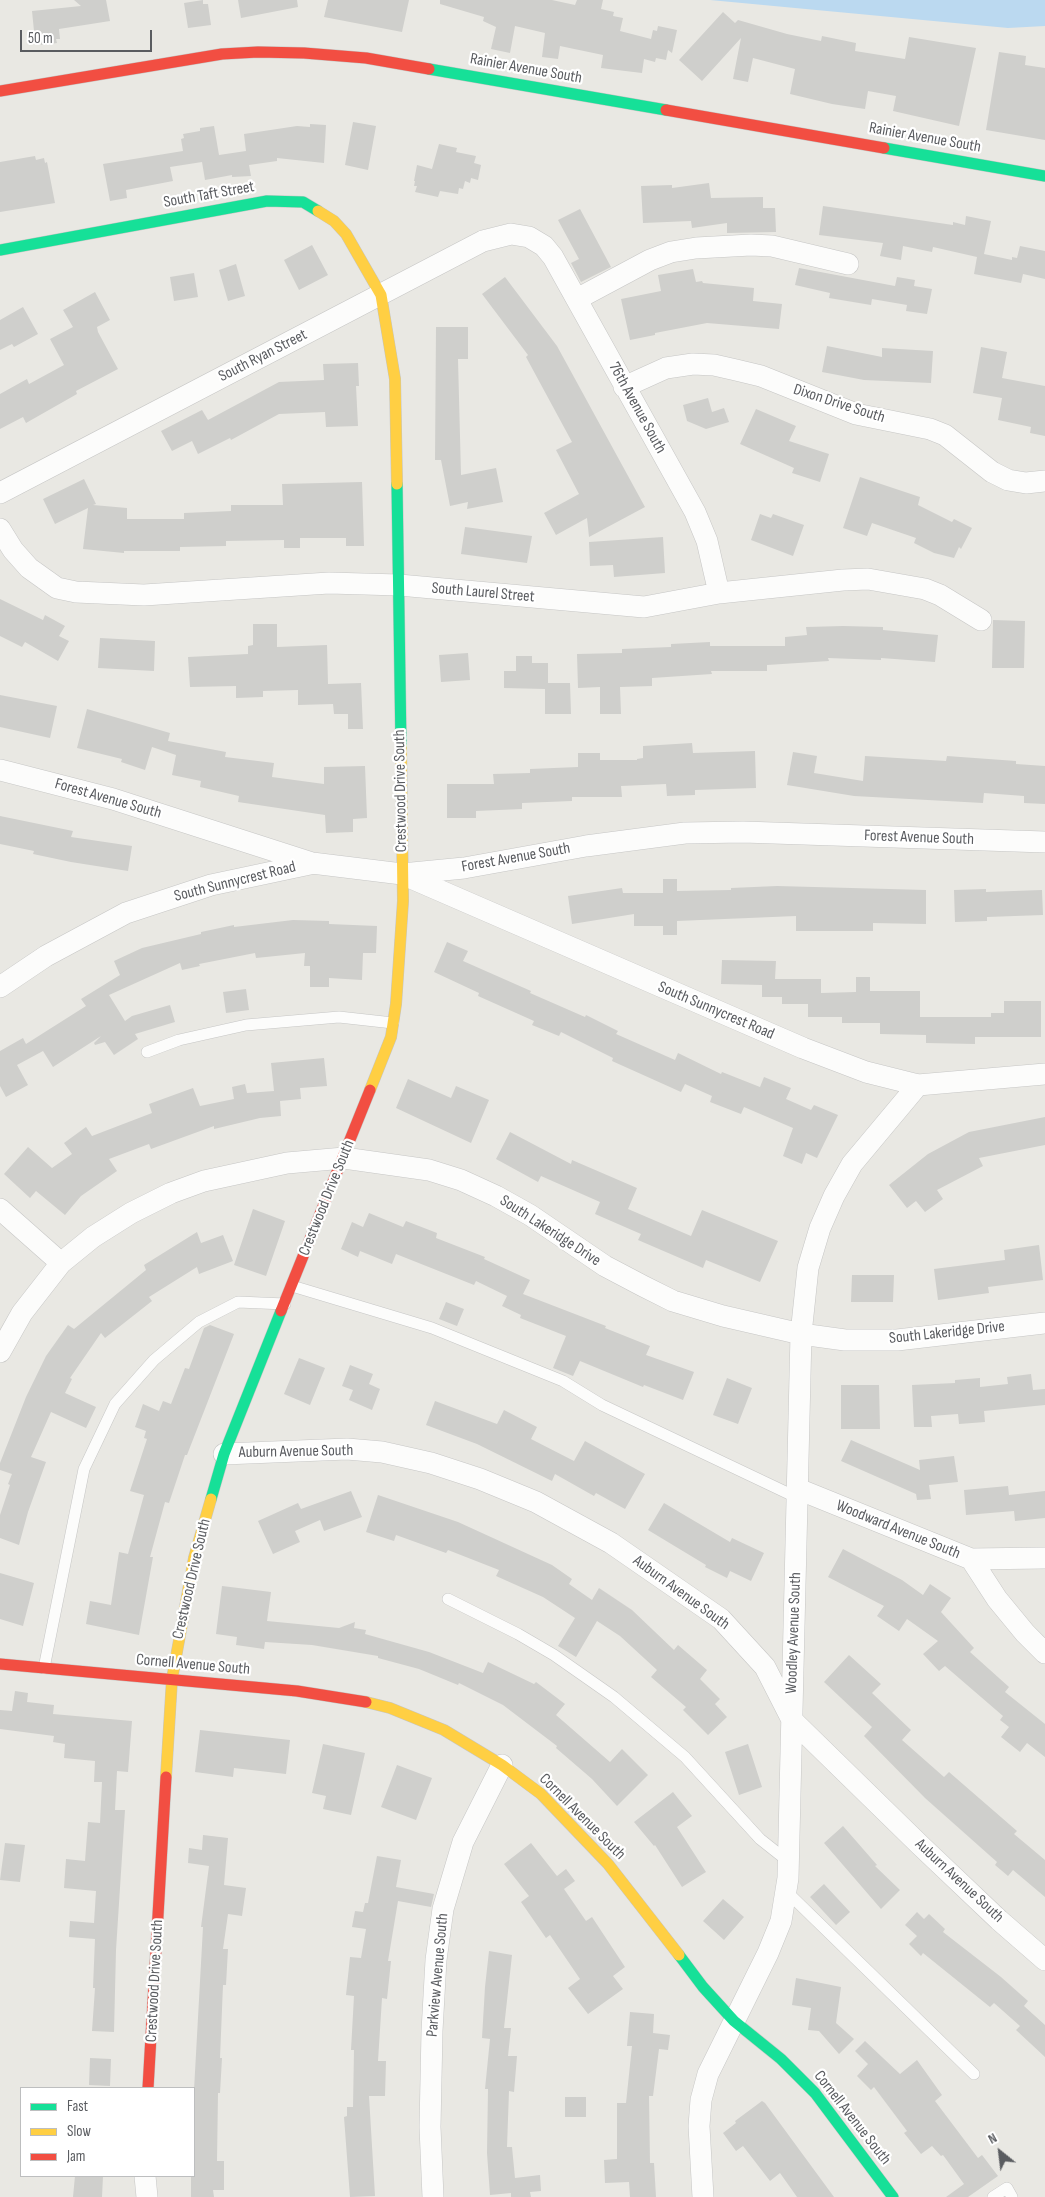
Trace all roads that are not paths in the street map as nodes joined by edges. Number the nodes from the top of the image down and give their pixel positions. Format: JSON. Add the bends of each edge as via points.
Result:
{"nodes":[{"id":1,"x":0,"y":91,"type":"edge"},
{"id":2,"x":1045,"y":176,"type":"edge"},
{"id":3,"x":529,"y":237,"type":"joint"},
{"id":4,"x":0,"y":250,"type":"edge"},
{"id":5,"x":848,"y":264,"type":"dead end"},
{"id":6,"x":381,"y":294,"type":"junction"},
{"id":7,"x":577,"y":299,"type":"junction"},
{"id":8,"x":624,"y":387,"type":"junction"},
{"id":9,"x":1045,"y":481,"type":"edge"},
{"id":10,"x":0,"y":493,"type":"edge"},
{"id":11,"x":0,"y":529,"type":"edge"},
{"id":12,"x":399,"y":585,"type":"junction"},
{"id":13,"x":719,"y":593,"type":"junction"},
{"id":14,"x":981,"y":620,"type":"dead end"},
{"id":15,"x":0,"y":770,"type":"edge"},
{"id":16,"x":1045,"y":842,"type":"edge"},
{"id":17,"x":312,"y":863,"type":"junction"},
{"id":18,"x":402,"y":874,"type":"junction"},
{"id":19,"x":0,"y":987,"type":"edge"},
{"id":20,"x":393,"y":1023,"type":"junction"},
{"id":21,"x":147,"y":1052,"type":"dead end"},
{"id":22,"x":1045,"y":1074,"type":"edge"},
{"id":23,"x":918,"y":1085,"type":"junction"},
{"id":24,"x":344,"y":1158,"type":"junction"},
{"id":25,"x":0,"y":1209,"type":"edge"},
{"id":26,"x":61,"y":1263,"type":"junction"},
{"id":27,"x":292,"y":1286,"type":"junction"},
{"id":28,"x":285,"y":1304,"type":"junction"},
{"id":29,"x":1045,"y":1323,"type":"edge"},
{"id":30,"x":801,"y":1334,"type":"junction"},
{"id":31,"x":0,"y":1352,"type":"edge"},
{"id":32,"x":224,"y":1454,"type":"junction"},
{"id":33,"x":798,"y":1494,"type":"junction"},
{"id":34,"x":1045,"y":1558,"type":"edge"},
{"id":35,"x":971,"y":1559,"type":"junction"},
{"id":36,"x":448,"y":1599,"type":"dead end"},
{"id":37,"x":1045,"y":1653,"type":"edge"},
{"id":38,"x":0,"y":1664,"type":"edge"},
{"id":39,"x":44,"y":1668,"type":"junction"},
{"id":40,"x":172,"y":1679,"type":"junction"},
{"id":41,"x":792,"y":1720,"type":"junction"},
{"id":42,"x":502,"y":1765,"type":"junction"},
{"id":43,"x":789,"y":1862,"type":"junction"},
{"id":44,"x":786,"y":1891,"type":"junction"},
{"id":45,"x":1045,"y":1960,"type":"edge"},
{"id":46,"x":734,"y":2021,"type":"junction"},
{"id":47,"x":974,"y":2074,"type":"dead end"},
{"id":48,"x":148,"y":2087,"type":"edge"},
{"id":49,"x":145,"y":2177,"type":"edge"},
{"id":50,"x":147,"y":2197,"type":"edge"},
{"id":51,"x":433,"y":2197,"type":"edge"},
{"id":52,"x":704,"y":2197,"type":"edge"},
{"id":53,"x":893,"y":2197,"type":"edge"},
{"id":54,"x":993,"y":2197,"type":"edge"},
{"id":55,"x":1012,"y":2197,"type":"edge"}],
"edges":[{"from":1,"to":2,"type":"street","name":"Rainier Avenue South","via":[[222,54],[304,52],[366,58]]},
{"from":3,"to":6,"type":"street","name":"South Ryan Street","via":[[511,234],[483,242]]},
{"from":3,"to":7,"type":"street","name":"76th Avenue South","via":[[544,246],[553,257]]},
{"from":4,"to":6,"type":"street","name":"South Taft Street","via":[[267,201],[304,202],[334,221],[346,234]]},
{"from":5,"to":7,"type":"street","via":[[772,246],[696,248],[650,260]]},
{"from":6,"to":10,"type":"street","name":"South Ryan Street"},
{"from":6,"to":12,"type":"street","name":"Crestwood Drive South","via":[[395,379]]},
{"from":7,"to":8,"type":"street","name":"76th Avenue South"},
{"from":8,"to":9,"type":"street","name":"Dixon Drive South","via":[[666,368],[714,365],[761,376],[856,414],[930,429],[945,435],[992,472],[1008,480],[1026,483]]},
{"from":8,"to":13,"type":"street","name":"76th Avenue South","via":[[695,512],[707,541]]},
{"from":11,"to":12,"type":"street","name":"South Laurel Street","via":[[29,568],[57,588],[76,592],[144,595],[329,583]]},
{"from":12,"to":13,"type":"street","name":"South Laurel Street","via":[[644,607]]},
{"from":12,"to":18,"type":"street","name":"Crestwood Drive South"},
{"from":13,"to":14,"type":"street","name":"South Laurel Street","via":[[868,579],[940,594]]},
{"from":15,"to":17,"type":"street","name":"Forest Avenue South","via":[[114,799]]},
{"from":16,"to":18,"type":"street","name":"Forest Avenue South","via":[[685,833],[586,846],[464,868]]},
{"from":17,"to":18,"type":"street","name":"Forest Avenue South"},
{"from":17,"to":19,"type":"street","name":"South Sunnycrest Road","via":[[211,884],[126,914],[46,956]]},
{"from":18,"to":20,"type":"street","name":"Crestwood Drive South","via":[[403,901]]},
{"from":18,"to":23,"type":"street","name":"South Sunnycrest Road","via":[[803,1048],[866,1072]]},
{"from":20,"to":21,"type":"lane","via":[[339,1017],[246,1025],[179,1040]]},
{"from":20,"to":24,"type":"street","name":"Crestwood Drive South","via":[[391,1037]]},
{"from":22,"to":23,"type":"street","name":"South Sunnycrest Road"},
{"from":23,"to":30,"type":"street","name":"Woodley Avenue South","via":[[852,1164],[834,1196],[808,1268]]},
{"from":24,"to":26,"type":"street","name":"South Lakeridge Drive","via":[[287,1163],[204,1181],[171,1193],[131,1213]]},
{"from":24,"to":27,"type":"street","name":"Crestwood Drive South"},
{"from":24,"to":30,"type":"street","name":"South Lakeridge Drive","via":[[429,1170],[461,1180],[530,1215],[605,1266],[672,1300]]},
{"from":25,"to":26,"type":"street"},
{"from":26,"to":31,"type":"street","name":"South Lakeridge Drive","via":[[22,1313]]},
{"from":27,"to":28,"type":"street","name":"Crestwood Drive South"},
{"from":27,"to":33,"type":"lane","via":[[432,1328],[563,1381],[602,1405]]},
{"from":28,"to":32,"type":"street","name":"Crestwood Drive South"},
{"from":28,"to":39,"type":"lane","via":[[238,1302],[199,1322],[154,1360],[115,1404],[84,1469]]},
{"from":29,"to":30,"type":"street","name":"South Lakeridge Drive","via":[[898,1340],[845,1340]]},
{"from":30,"to":33,"type":"street","name":"Woodley Avenue South"},
{"from":32,"to":40,"type":"street","name":"Crestwood Drive South","via":[[194,1558]]},
{"from":32,"to":41,"type":"street","name":"Auburn Avenue South","via":[[382,1452],[431,1463],[536,1502],[611,1543],[721,1619],[765,1667]]},
{"from":33,"to":35,"type":"street","name":"Woodward Avenue South"},
{"from":33,"to":41,"type":"street","name":"Woodley Avenue South"},
{"from":34,"to":35,"type":"street"},
{"from":35,"to":37,"type":"street","name":"Woodward Avenue South","via":[[997,1598]]},
{"from":36,"to":43,"type":"lane","via":[[554,1655],[614,1698],[686,1757],[760,1839]]},
{"from":38,"to":39,"type":"street","name":"Cornell Avenue South"},
{"from":39,"to":40,"type":"street","name":"Cornell Avenue South"},
{"from":40,"to":42,"type":"street","name":"Cornell Avenue South","via":[[297,1691],[390,1708],[444,1730]]},
{"from":40,"to":48,"type":"street","name":"Crestwood Drive South"},
{"from":41,"to":43,"type":"street","name":"Woodley Avenue South"},
{"from":41,"to":45,"type":"street","name":"Auburn Avenue South","via":[[999,1920]]},
{"from":42,"to":46,"type":"street","name":"Cornell Avenue South","via":[[541,1794],[608,1864]]},
{"from":42,"to":51,"type":"street","name":"Parkview Avenue South","via":[[463,1842],[443,1909],[432,2031],[430,2127]]},
{"from":43,"to":44,"type":"street","name":"Woodley Avenue South"},
{"from":44,"to":46,"type":"street","name":"Woodley Avenue South","via":[[781,1920]]},
{"from":44,"to":47,"type":"lane"},
{"from":46,"to":52,"type":"street","name":"Woodley Avenue South","via":[[708,2074],[701,2100],[699,2126]]},
{"from":46,"to":53,"type":"street","name":"Cornell Avenue South","via":[[782,2059],[814,2093]]},
{"from":49,"to":50,"type":"street"},
{"from":54,"to":55,"type":"lane","via":[[1007,2188]]}]}
